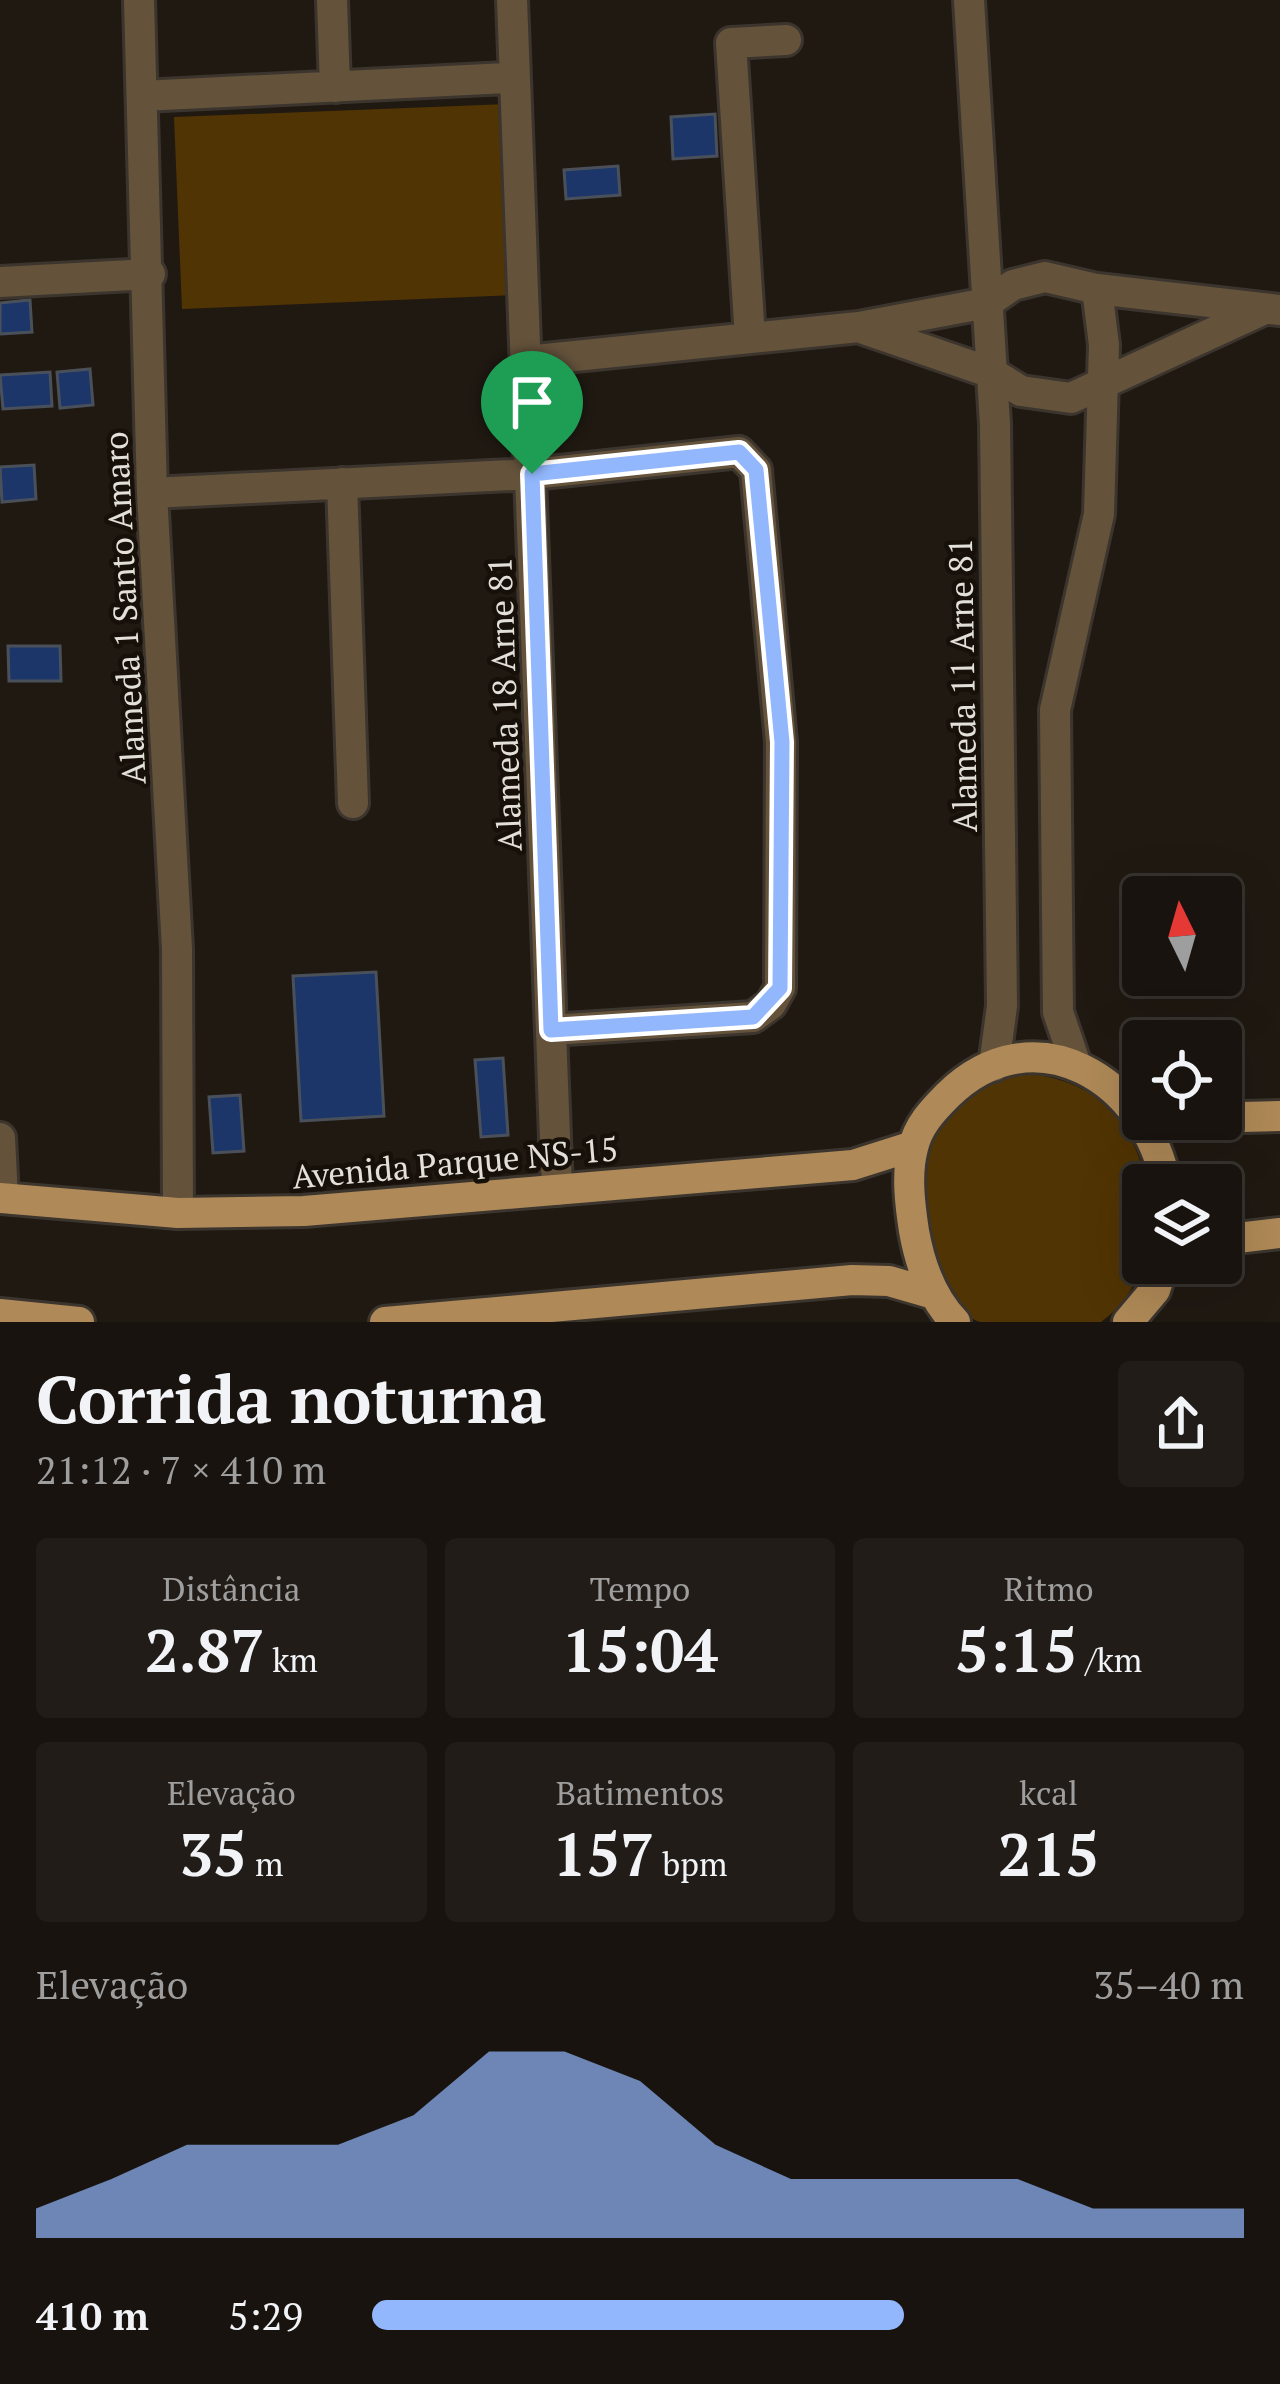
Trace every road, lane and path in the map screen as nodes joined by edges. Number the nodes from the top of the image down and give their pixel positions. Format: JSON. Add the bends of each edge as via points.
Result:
{"nodes":[{"id":1,"x":139,"y":0,"type":"edge"},
{"id":2,"x":332,"y":0,"type":"edge"},
{"id":3,"x":512,"y":0,"type":"edge"},
{"id":4,"x":969,"y":0,"type":"edge"},
{"id":5,"x":786,"y":40,"type":"dead end"},
{"id":6,"x":507,"y":78,"type":"dead end"},
{"id":7,"x":334,"y":87,"type":"junction"},
{"id":8,"x":142,"y":96,"type":"junction"},
{"id":9,"x":150,"y":274,"type":"junction"},
{"id":10,"x":0,"y":282,"type":"edge"},
{"id":11,"x":1096,"y":289,"type":"junction"},
{"id":12,"x":987,"y":303,"type":"junction"},
{"id":13,"x":1270,"y":310,"type":"edge"},
{"id":14,"x":859,"y":327,"type":"junction"},
{"id":15,"x":750,"y":338,"type":"junction"},
{"id":16,"x":526,"y":361,"type":"junction"},
{"id":17,"x":992,"y":374,"type":"junction"},
{"id":18,"x":1103,"y":387,"type":"junction"},
{"id":19,"x":532,"y":474,"type":"junction"},
{"id":20,"x":342,"y":483,"type":"junction"},
{"id":21,"x":152,"y":493,"type":"junction"},
{"id":22,"x":353,"y":803,"type":"dead end"},
{"id":23,"x":551,"y":1030,"type":"junction"},
{"id":24,"x":1076,"y":1065,"type":"junction"},
{"id":25,"x":994,"y":1066,"type":"junction"},
{"id":26,"x":1122,"y":1095,"type":"edge"},
{"id":27,"x":1280,"y":1116,"type":"edge"},
{"id":28,"x":1242,"y":1117,"type":"edge"},
{"id":29,"x":0,"y":1138,"type":"edge"},
{"id":30,"x":913,"y":1146,"type":"junction"},
{"id":31,"x":556,"y":1190,"type":"junction"},
{"id":32,"x":2,"y":1198,"type":"edge"},
{"id":33,"x":178,"y":1213,"type":"junction"},
{"id":34,"x":1280,"y":1234,"type":"edge"},
{"id":35,"x":1242,"y":1238,"type":"edge"},
{"id":36,"x":1157,"y":1284,"type":"edge"},
{"id":37,"x":934,"y":1294,"type":"junction"},
{"id":38,"x":0,"y":1313,"type":"edge"},
{"id":39,"x":79,"y":1322,"type":"edge"},
{"id":40,"x":385,"y":1322,"type":"edge"},
{"id":41,"x":955,"y":1322,"type":"edge"},
{"id":42,"x":1128,"y":1322,"type":"edge"}],
"edges":[{"from":1,"to":8,"type":"street","name":"Alameda 1 Santo Amaro"},
{"from":2,"to":7,"type":"street"},
{"from":3,"to":16,"type":"street","name":"Alameda 18 Arne 81"},
{"from":4,"to":12,"type":"street","name":"Alameda 11 Arne 81"},
{"from":5,"to":15,"type":"street","via":[[731,43]]},
{"from":6,"to":7,"type":"street"},
{"from":7,"to":8,"type":"street"},
{"from":8,"to":9,"type":"street","name":"Alameda 1 Santo Amaro"},
{"from":9,"to":10,"type":"street"},
{"from":9,"to":21,"type":"street","name":"Alameda 1 Santo Amaro"},
{"from":11,"to":12,"type":"street","via":[[1045,277],[1013,284]]},
{"from":11,"to":13,"type":"street"},
{"from":11,"to":18,"type":"street"},
{"from":12,"to":14,"type":"street"},
{"from":12,"to":17,"type":"street","name":"Alameda 11 Arne 81"},
{"from":13,"to":18,"type":"street"},
{"from":14,"to":15,"type":"street"},
{"from":14,"to":17,"type":"street"},
{"from":15,"to":16,"type":"street"},
{"from":16,"to":19,"type":"street","name":"Alameda 18 Arne 81"},
{"from":17,"to":18,"type":"street","via":[[1053,399]]},
{"from":17,"to":25,"type":"street","name":"Alameda 11 Arne 81","via":[[1002,1006]]},
{"from":18,"to":24,"type":"street","via":[[1099,514],[1055,710],[1058,1012]]},
{"from":19,"to":20,"type":"street"},
{"from":19,"to":23,"type":"street","name":"Alameda 18 Arne 81"},
{"from":19,"to":23,"type":"street","via":[[739,452],[756,470],[782,742],[780,988],[771,1004],[753,1017]]},
{"from":20,"to":21,"type":"street"},
{"from":20,"to":22,"type":"street"},
{"from":21,"to":33,"type":"street","name":"Alameda 1 Santo Amaro","via":[[177,950]]},
{"from":23,"to":31,"type":"street","name":"Alameda 18 Arne 81"},
{"from":24,"to":25,"type":"main road","via":[[1039,1059]]},
{"from":24,"to":26,"type":"main road"},
{"from":25,"to":30,"type":"main road","via":[[950,1094]]},
{"from":27,"to":28,"type":"main road"},
{"from":29,"to":32,"type":"street"},
{"from":30,"to":31,"type":"main road","name":"Avenida Parque NS-15","via":[[860,1164]]},
{"from":30,"to":37,"type":"main road","via":[[913,1221]]},
{"from":31,"to":33,"type":"main road","name":"Avenida Parque NS-15"},
{"from":32,"to":33,"type":"main road","name":"Avenida Parque NS-15"},
{"from":34,"to":35,"type":"main road"},
{"from":36,"to":42,"type":"main road"},
{"from":37,"to":40,"type":"main road","via":[[852,1280]]},
{"from":37,"to":41,"type":"main road"},
{"from":38,"to":39,"type":"main road"}]}
